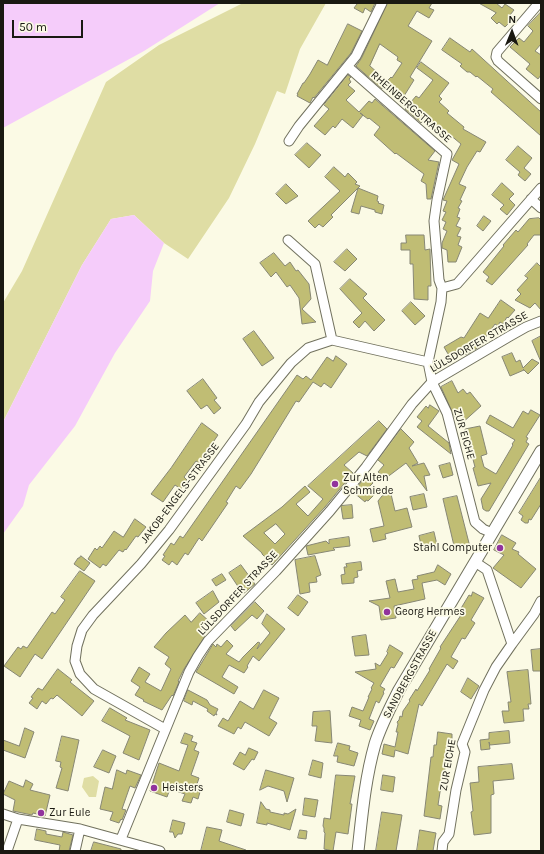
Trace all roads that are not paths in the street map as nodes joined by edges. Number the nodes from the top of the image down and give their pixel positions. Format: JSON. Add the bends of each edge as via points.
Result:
{"nodes":[{"id":1,"x":382,"y":3,"type":"edge"},
{"id":2,"x":540,"y":3,"type":"edge"},
{"id":3,"x":348,"y":67,"type":"junction"},
{"id":4,"x":541,"y":98,"type":"edge"},
{"id":5,"x":290,"y":141,"type":"dead end"},
{"id":6,"x":541,"y":188,"type":"edge"},
{"id":7,"x":531,"y":199,"type":"junction"},
{"id":8,"x":541,"y":208,"type":"edge"},
{"id":9,"x":288,"y":240,"type":"dead end"},
{"id":10,"x":442,"y":288,"type":"junction"},
{"id":11,"x":541,"y":321,"type":"edge"},
{"id":12,"x":332,"y":340,"type":"junction"},
{"id":13,"x":428,"y":362,"type":"junction"},
{"id":14,"x":432,"y":382,"type":"junction"},
{"id":15,"x":541,"y":451,"type":"edge"},
{"id":16,"x":492,"y":533,"type":"junction"},
{"id":17,"x":476,"y":562,"type":"junction"},
{"id":18,"x":541,"y":601,"type":"edge"},
{"id":19,"x":512,"y":644,"type":"junction"},
{"id":20,"x":165,"y":729,"type":"junction"},
{"id":21,"x":3,"y":814,"type":"edge"},
{"id":22,"x":18,"y":819,"type":"junction"},
{"id":23,"x":80,"y":830,"type":"junction"},
{"id":24,"x":121,"y":840,"type":"junction"},
{"id":25,"x":7,"y":851,"type":"edge"},
{"id":26,"x":75,"y":851,"type":"edge"},
{"id":27,"x":160,"y":851,"type":"edge"},
{"id":28,"x":358,"y":851,"type":"edge"},
{"id":29,"x":442,"y":851,"type":"edge"}],
"edges":[{"from":1,"to":3,"type":"street"},
{"from":2,"to":4,"type":"street","via":[[497,52],[496,57]]},
{"from":3,"to":5,"type":"street","via":[[299,126]]},
{"from":3,"to":10,"type":"street","name":"RHEINBERGSTRASSE","via":[[447,154],[434,221]]},
{"from":6,"to":7,"type":"street"},
{"from":7,"to":8,"type":"street"},
{"from":7,"to":10,"type":"street","via":[[457,284]]},
{"from":9,"to":12,"type":"street","via":[[315,264]]},
{"from":10,"to":13,"type":"street","name":"RHEINBERGSTRASSE"},
{"from":11,"to":14,"type":"street","name":"LÜLSDORFER STRASSE","via":[[526,327]]},
{"from":12,"to":13,"type":"street"},
{"from":12,"to":20,"type":"street","name":"JAKOB-ENGELS-STRASSE","via":[[308,348],[291,362],[259,402],[246,424],[169,530],[82,630],[75,661],[84,679],[106,697]]},
{"from":13,"to":14,"type":"street","name":"RHEINBERGSTRASSE"},
{"from":14,"to":16,"type":"street","name":"ZUR EICHE","via":[[447,413],[475,522]]},
{"from":14,"to":20,"type":"street","name":"LÜLSDORFER STRASSE","via":[[412,404],[330,511],[208,641],[189,672]]},
{"from":15,"to":16,"type":"street","name":"SANDBERGSTRASSE"},
{"from":16,"to":17,"type":"street","name":"SANDBERGSTRASSE"},
{"from":17,"to":19,"type":"street","via":[[487,570]]},
{"from":17,"to":28,"type":"street","name":"SANDBERGSTRASSE","via":[[385,717],[368,772]]},
{"from":18,"to":19,"type":"street","name":"ZUR EICHE"},
{"from":19,"to":29,"type":"street","name":"ZUR EICHE","via":[[484,690],[462,744],[465,752],[449,834],[443,842]]},
{"from":20,"to":24,"type":"street","name":"LÜLSDORFER STRASSE"},
{"from":21,"to":22,"type":"street"},
{"from":22,"to":23,"type":"street"},
{"from":22,"to":25,"type":"street"},
{"from":23,"to":24,"type":"street"},
{"from":23,"to":26,"type":"street"},
{"from":24,"to":27,"type":"street"}]}
